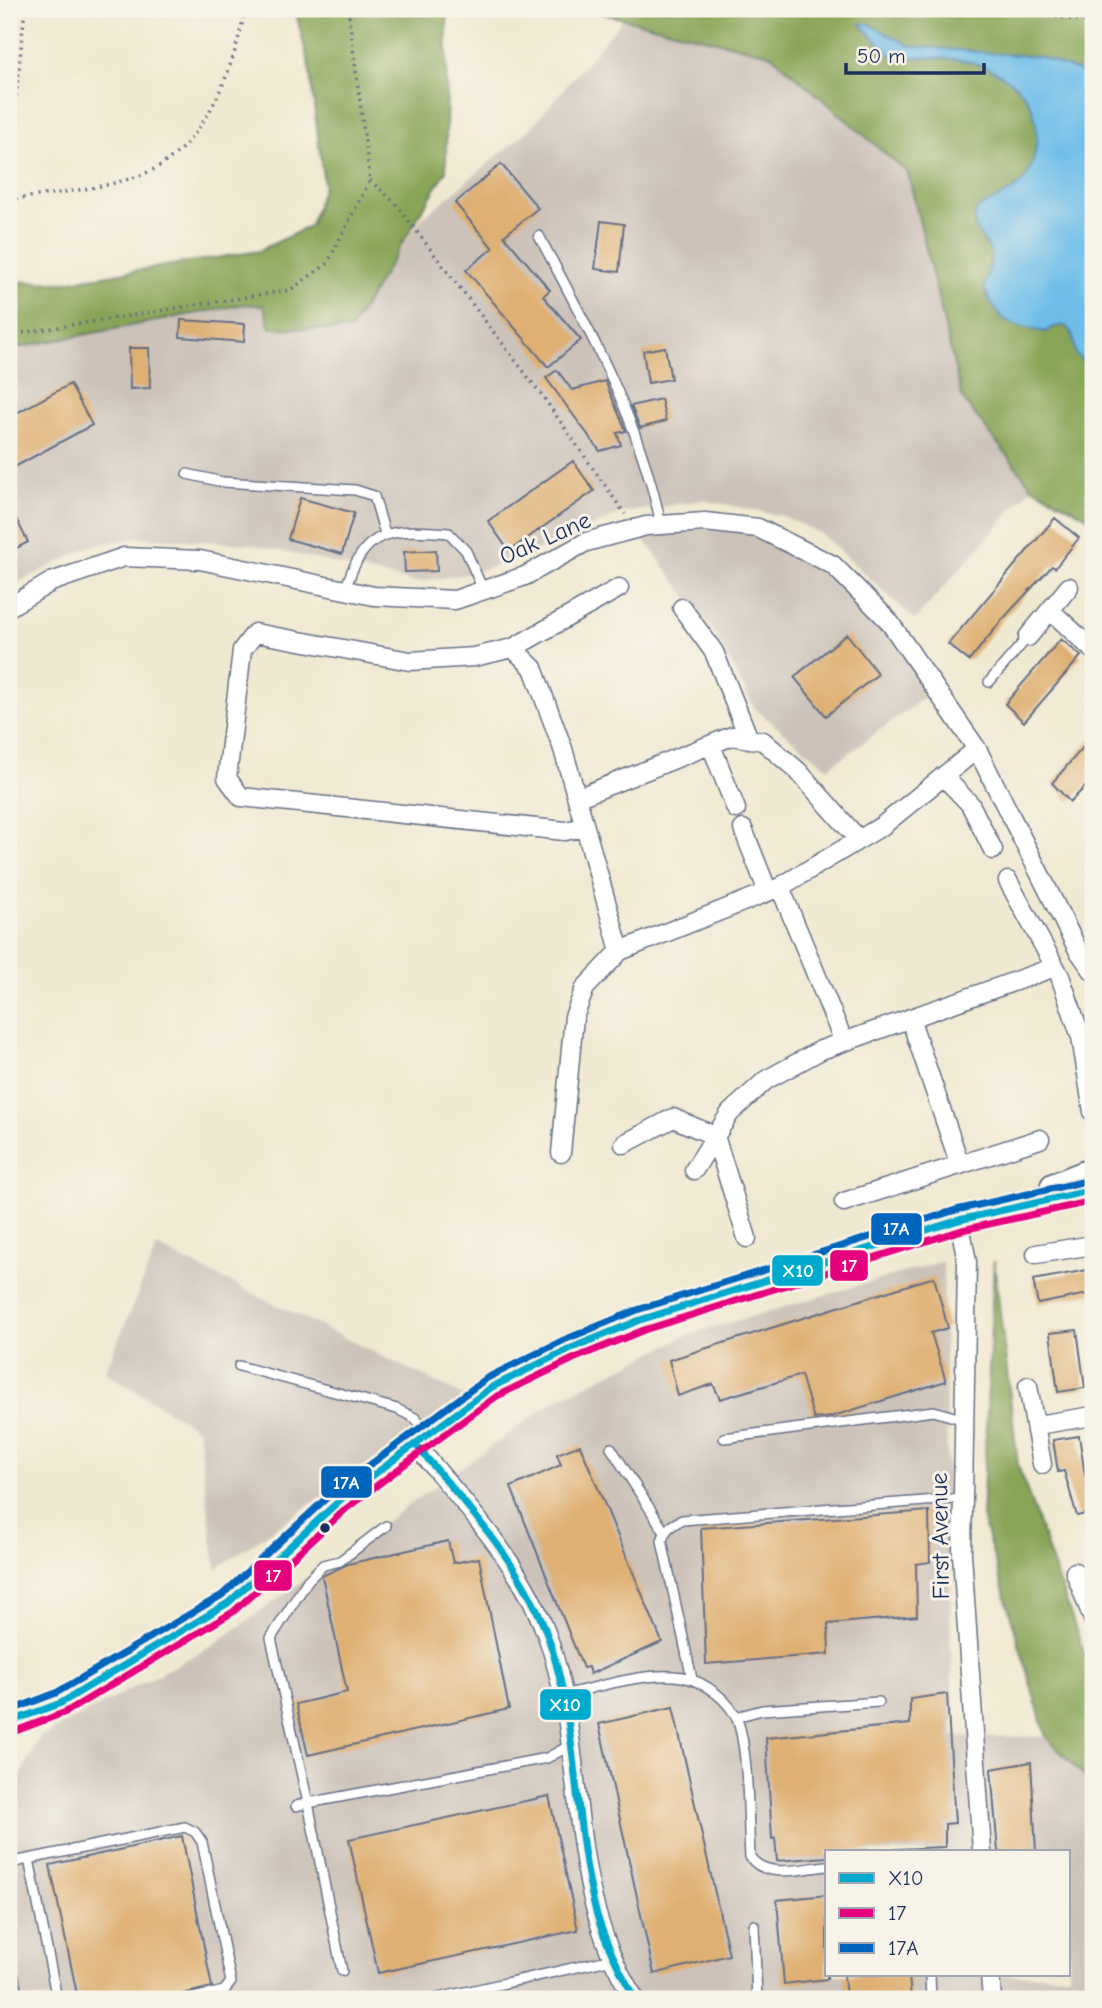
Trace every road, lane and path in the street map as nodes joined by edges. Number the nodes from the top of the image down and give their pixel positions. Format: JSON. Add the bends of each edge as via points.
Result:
{"nodes":[{"id":1,"x":25,"y":9,"type":"edge"},
{"id":2,"x":245,"y":9,"type":"edge"},
{"id":3,"x":348,"y":9,"type":"edge"},
{"id":4,"x":1014,"y":9,"type":"edge"},
{"id":5,"x":1093,"y":23,"type":"edge"},
{"id":6,"x":9,"y":166,"type":"edge"},
{"id":7,"x":370,"y":180,"type":"junction"},
{"id":8,"x":9,"y":200,"type":"edge"},
{"id":9,"x":539,"y":236,"type":"dead end"},
{"id":10,"x":9,"y":335,"type":"edge"},
{"id":11,"x":187,"y":474,"type":"dead end"},
{"id":12,"x":661,"y":525,"type":"junction"},
{"id":13,"x":636,"y":529,"type":"junction"},
{"id":14,"x":384,"y":534,"type":"junction"},
{"id":15,"x":1069,"y":587,"type":"dead end"},
{"id":16,"x":619,"y":588,"type":"dead end"},
{"id":17,"x":483,"y":590,"type":"junction"},
{"id":18,"x":345,"y":591,"type":"junction"},
{"id":19,"x":9,"y":607,"type":"edge"},
{"id":20,"x":682,"y":608,"type":"dead end"},
{"id":21,"x":1051,"y":611,"type":"junction"},
{"id":22,"x":1028,"y":637,"type":"joint"},
{"id":23,"x":513,"y":648,"type":"junction"},
{"id":24,"x":1093,"y":650,"type":"edge"},
{"id":25,"x":989,"y":682,"type":"dead end"},
{"id":26,"x":748,"y":739,"type":"junction"},
{"id":27,"x":711,"y":745,"type":"junction"},
{"id":28,"x":976,"y":749,"type":"junction"},
{"id":29,"x":943,"y":776,"type":"junction"},
{"id":30,"x":577,"y":798,"type":"junction"},
{"id":31,"x":736,"y":809,"type":"dead end"},
{"id":32,"x":585,"y":827,"type":"junction"},
{"id":33,"x":743,"y":829,"type":"dead end"},
{"id":34,"x":859,"y":840,"type":"junction"},
{"id":35,"x":992,"y":850,"type":"dead end"},
{"id":36,"x":1008,"y":881,"type":"dead end"},
{"id":37,"x":774,"y":890,"type":"junction"},
{"id":38,"x":620,"y":951,"type":"junction"},
{"id":39,"x":1055,"y":967,"type":"junction"},
{"id":40,"x":1093,"y":971,"type":"edge"},
{"id":41,"x":910,"y":1018,"type":"junction"},
{"id":42,"x":844,"y":1042,"type":"junction"},
{"id":43,"x":1093,"y":1112,"type":"edge"},
{"id":44,"x":715,"y":1136,"type":"junction"},
{"id":45,"x":1040,"y":1139,"type":"dead end"},
{"id":46,"x":624,"y":1144,"type":"dead end"},
{"id":47,"x":561,"y":1153,"type":"dead end"},
{"id":48,"x":960,"y":1165,"type":"junction"},
{"id":49,"x":694,"y":1170,"type":"dead end"},
{"id":50,"x":1093,"y":1170,"type":"edge"},
{"id":51,"x":1093,"y":1190,"type":"edge"},
{"id":52,"x":844,"y":1202,"type":"dead end"},
{"id":53,"x":990,"y":1211,"type":"junction"},
{"id":54,"x":959,"y":1220,"type":"junction"},
{"id":55,"x":747,"y":1238,"type":"dead end"},
{"id":56,"x":1093,"y":1245,"type":"edge"},
{"id":57,"x":1036,"y":1254,"type":"dead end"},
{"id":58,"x":240,"y":1366,"type":"dead end"},
{"id":59,"x":1028,"y":1386,"type":"dead end"},
{"id":60,"x":1093,"y":1416,"type":"edge"},
{"id":61,"x":964,"y":1420,"type":"junction"},
{"id":62,"x":1037,"y":1425,"type":"junction"},
{"id":63,"x":724,"y":1438,"type":"dead end"},
{"id":64,"x":422,"y":1439,"type":"junction"},
{"id":65,"x":611,"y":1448,"type":"dead end"},
{"id":66,"x":1042,"y":1464,"type":"dead end"},
{"id":67,"x":963,"y":1498,"type":"junction"},
{"id":68,"x":386,"y":1526,"type":"dead end"},
{"id":69,"x":664,"y":1531,"type":"junction"},
{"id":70,"x":1075,"y":1572,"type":"dead end"},
{"id":71,"x":1092,"y":1611,"type":"edge"},
{"id":72,"x":692,"y":1679,"type":"junction"},
{"id":73,"x":564,"y":1695,"type":"junction"},
{"id":74,"x":878,"y":1702,"type":"dead end"},
{"id":75,"x":736,"y":1717,"type":"junction"},
{"id":76,"x":9,"y":1721,"type":"edge"},
{"id":77,"x":571,"y":1745,"type":"junction"},
{"id":78,"x":308,"y":1803,"type":"junction"},
{"id":79,"x":296,"y":1806,"type":"dead end"},
{"id":80,"x":982,"y":1850,"type":"edge"},
{"id":81,"x":29,"y":1859,"type":"junction"},
{"id":82,"x":9,"y":1863,"type":"edge"},
{"id":83,"x":825,"y":1866,"type":"edge"},
{"id":84,"x":754,"y":1925,"type":"dead end"},
{"id":85,"x":613,"y":1959,"type":"junction"},
{"id":86,"x":342,"y":1971,"type":"dead end"},
{"id":87,"x":9,"y":1976,"type":"edge"},
{"id":88,"x":930,"y":1976,"type":"edge"},
{"id":89,"x":990,"y":1976,"type":"edge"},
{"id":90,"x":14,"y":1999,"type":"edge"},
{"id":91,"x":57,"y":1999,"type":"edge"},
{"id":92,"x":189,"y":1999,"type":"edge"},
{"id":93,"x":435,"y":1999,"type":"edge"},
{"id":94,"x":635,"y":1999,"type":"edge"},
{"id":95,"x":757,"y":1999,"type":"edge"},
{"id":96,"x":931,"y":1999,"type":"edge"},
{"id":97,"x":992,"y":1999,"type":"edge"}],
"edges":[{"from":1,"to":6,"type":"path"},
{"from":2,"to":8,"type":"path","via":[[219,96],[186,146],[143,175]]},
{"from":3,"to":7,"type":"path"},
{"from":4,"to":5,"type":"path"},
{"from":7,"to":10,"type":"path","via":[[327,264],[290,290]]},
{"from":7,"to":13,"type":"path","via":[[396,203],[541,394]]},
{"from":9,"to":12,"type":"lane","via":[[600,349],[624,405],[653,484]]},
{"from":11,"to":14,"type":"lane","via":[[223,482],[355,490],[374,496]]},
{"from":12,"to":13,"type":"street","name":"Oak Lane"},
{"from":12,"to":28,"type":"street","name":"Oak Lane","via":[[705,522],[758,528],[833,565],[888,620]]},
{"from":13,"to":17,"type":"street","name":"Oak Lane","via":[[586,542],[524,576]]},
{"from":14,"to":17,"type":"lane","via":[[449,533],[466,551]]},
{"from":14,"to":18,"type":"lane","via":[[361,550]]},
{"from":15,"to":21,"type":"street"},
{"from":16,"to":23,"type":"street"},
{"from":17,"to":18,"type":"street","name":"Oak Lane","via":[[456,600]]},
{"from":18,"to":19,"type":"street","name":"Oak Lane","via":[[200,560],[124,557],[51,582]]},
{"from":20,"to":26,"type":"street","via":[[714,652]]},
{"from":21,"to":22,"type":"street"},
{"from":21,"to":24,"type":"street"},
{"from":22,"to":25,"type":"lane"},
{"from":23,"to":30,"type":"street","via":[[533,668]]},
{"from":23,"to":32,"type":"street","via":[[474,657],[410,661],[255,633],[242,650],[227,778],[241,797],[565,831]]},
{"from":26,"to":27,"type":"street","via":[[732,736]]},
{"from":26,"to":34,"type":"street","via":[[763,741],[798,771]]},
{"from":27,"to":30,"type":"street"},
{"from":27,"to":31,"type":"street"},
{"from":28,"to":29,"type":"street"},
{"from":28,"to":40,"type":"street","name":"Oak Lane"},
{"from":29,"to":34,"type":"street"},
{"from":29,"to":35,"type":"street","via":[[970,804]]},
{"from":30,"to":32,"type":"street"},
{"from":32,"to":38,"type":"street"},
{"from":33,"to":37,"type":"street"},
{"from":34,"to":37,"type":"street"},
{"from":36,"to":39,"type":"street"},
{"from":37,"to":38,"type":"street"},
{"from":37,"to":42,"type":"street"},
{"from":38,"to":47,"type":"street","via":[[585,988],[574,1017]]},
{"from":39,"to":41,"type":"street"},
{"from":39,"to":43,"type":"street","via":[[1081,1037]]},
{"from":41,"to":42,"type":"street"},
{"from":41,"to":48,"type":"street"},
{"from":42,"to":44,"type":"street","via":[[766,1080],[730,1113]]},
{"from":44,"to":46,"type":"street","via":[[673,1118]]},
{"from":44,"to":49,"type":"street"},
{"from":44,"to":55,"type":"street"},
{"from":45,"to":48,"type":"street"},
{"from":48,"to":52,"type":"street"},
{"from":50,"to":53,"type":"main road"},
{"from":51,"to":53,"type":"main road"},
{"from":53,"to":54,"type":"main road"},
{"from":54,"to":61,"type":"street","name":"First Avenue","via":[[967,1262]]},
{"from":54,"to":64,"type":"main road","via":[[640,1320],[492,1387]]},
{"from":56,"to":57,"type":"street"},
{"from":58,"to":64,"type":"lane","via":[[397,1409],[415,1418]]},
{"from":59,"to":62,"type":"street"},
{"from":60,"to":62,"type":"street"},
{"from":61,"to":63,"type":"lane","via":[[934,1411]]},
{"from":61,"to":67,"type":"street","name":"First Avenue"},
{"from":62,"to":66,"type":"street"},
{"from":64,"to":73,"type":"street","via":[[514,1568],[548,1640]]},
{"from":64,"to":76,"type":"main road","via":[[340,1500],[228,1603],[61,1703]]},
{"from":65,"to":69,"type":"lane"},
{"from":67,"to":69,"type":"lane","via":[[682,1520]]},
{"from":67,"to":80,"type":"street","name":"First Avenue","via":[[962,1554]]},
{"from":68,"to":78,"type":"lane","via":[[340,1561],[323,1565],[308,1580],[271,1638]]},
{"from":69,"to":72,"type":"lane","via":[[662,1541]]},
{"from":70,"to":71,"type":"street"},
{"from":72,"to":73,"type":"lane","via":[[659,1677]]},
{"from":72,"to":75,"type":"lane","via":[[713,1692]]},
{"from":73,"to":77,"type":"street"},
{"from":74,"to":75,"type":"lane","via":[[762,1710]]},
{"from":75,"to":83,"type":"lane","via":[[750,1857],[755,1865],[771,1871]]},
{"from":77,"to":78,"type":"lane","via":[[547,1758]]},
{"from":77,"to":85,"type":"street","via":[[585,1872]]},
{"from":78,"to":79,"type":"lane"},
{"from":78,"to":86,"type":"lane"},
{"from":81,"to":82,"type":"lane"},
{"from":81,"to":91,"type":"lane"},
{"from":81,"to":92,"type":"lane","via":[[185,1827],[195,1832],[202,1842],[231,1982],[224,1992]]},
{"from":84,"to":95,"type":"lane"},
{"from":85,"to":93,"type":"lane"},
{"from":85,"to":94,"type":"street"},
{"from":87,"to":90,"type":"street"},
{"from":88,"to":96,"type":"lane"},
{"from":89,"to":97,"type":"street"}]}
